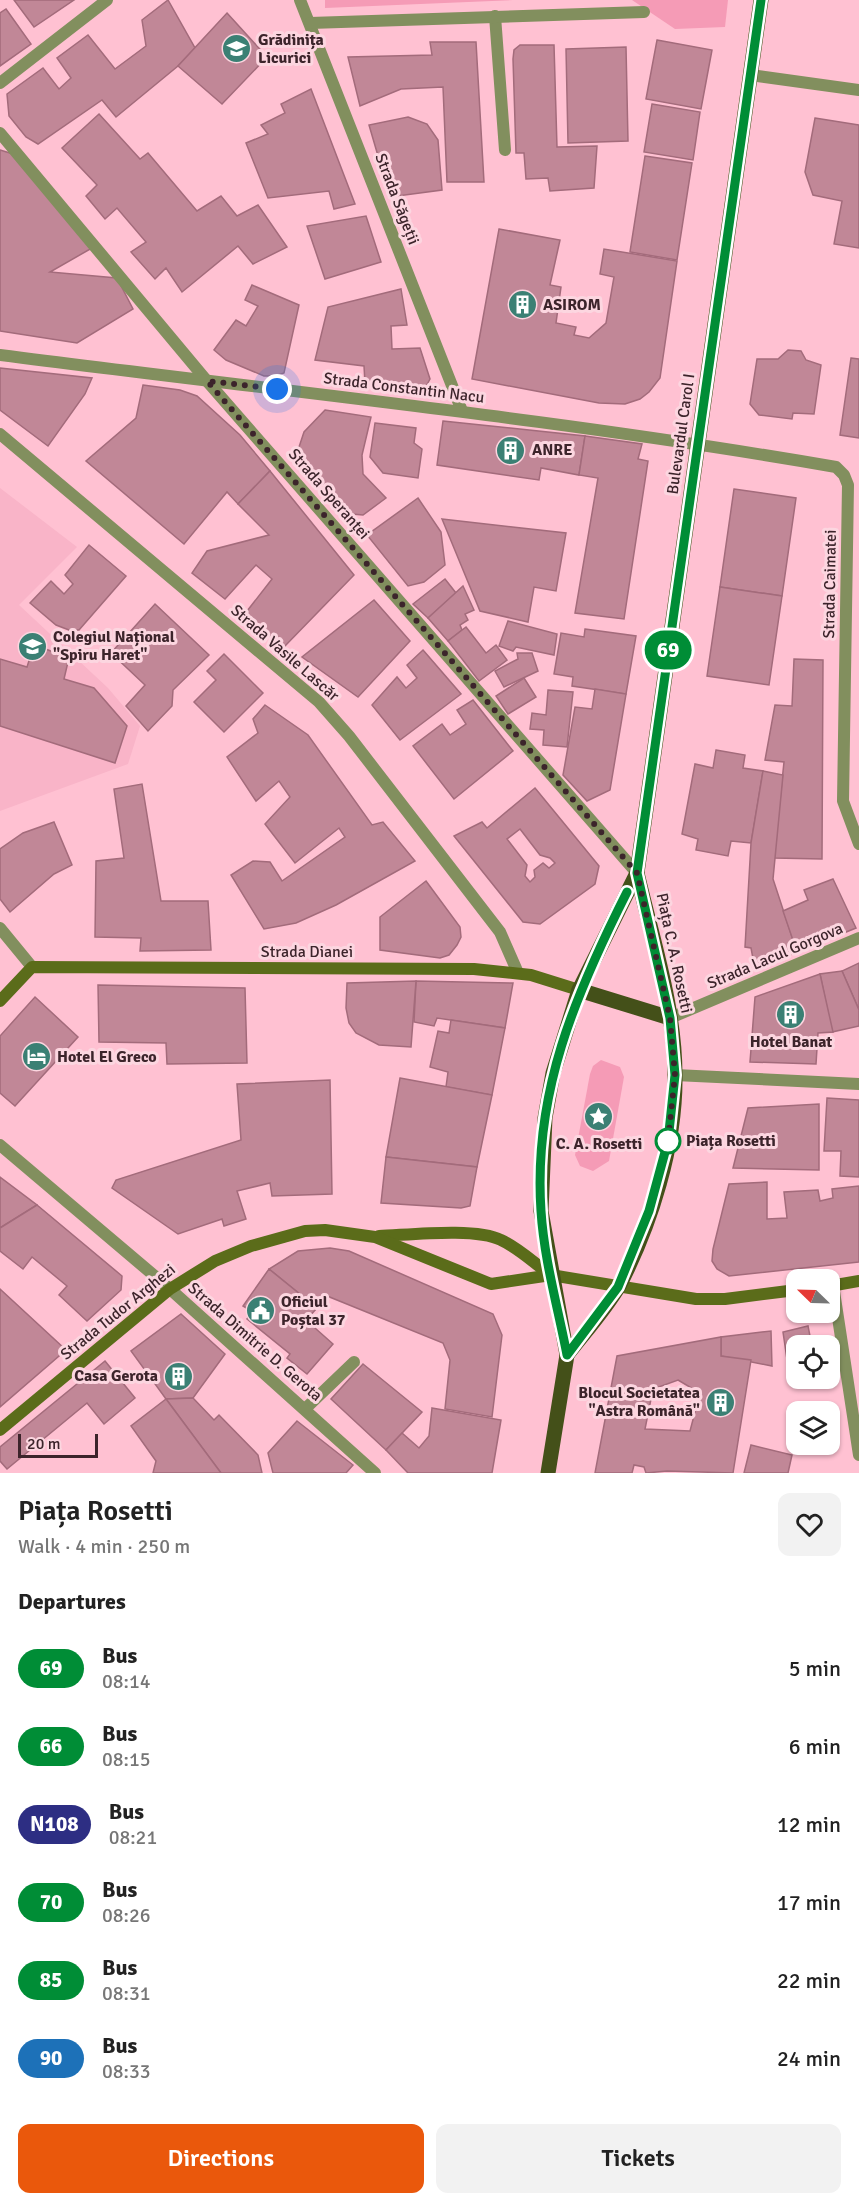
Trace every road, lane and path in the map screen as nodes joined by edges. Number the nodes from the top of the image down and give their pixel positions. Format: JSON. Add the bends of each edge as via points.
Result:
{"nodes":[{"id":1,"x":107,"y":0,"type":"edge"},
{"id":2,"x":300,"y":0,"type":"edge"},
{"id":3,"x":761,"y":0,"type":"edge"},
{"id":4,"x":644,"y":12,"type":"dead end"},
{"id":5,"x":495,"y":16,"type":"junction"},
{"id":6,"x":310,"y":23,"type":"junction"},
{"id":7,"x":750,"y":75,"type":"junction"},
{"id":8,"x":0,"y":82,"type":"edge"},
{"id":9,"x":859,"y":90,"type":"edge"},
{"id":10,"x":0,"y":133,"type":"edge"},
{"id":11,"x":505,"y":150,"type":"dead end"},
{"id":12,"x":0,"y":355,"type":"edge"},
{"id":13,"x":207,"y":381,"type":"junction"},
{"id":14,"x":462,"y":411,"type":"junction"},
{"id":15,"x":0,"y":434,"type":"edge"},
{"id":16,"x":697,"y":444,"type":"junction"},
{"id":17,"x":859,"y":844,"type":"edge"},
{"id":18,"x":637,"y":873,"type":"junction"},
{"id":19,"x":0,"y":928,"type":"edge"},
{"id":20,"x":859,"y":938,"type":"edge"},
{"id":21,"x":32,"y":967,"type":"junction"},
{"id":22,"x":518,"y":973,"type":"junction"},
{"id":23,"x":579,"y":990,"type":"junction"},
{"id":24,"x":0,"y":1001,"type":"edge"},
{"id":25,"x":670,"y":1018,"type":"junction"},
{"id":26,"x":675,"y":1075,"type":"junction"},
{"id":27,"x":859,"y":1084,"type":"edge"},
{"id":28,"x":0,"y":1145,"type":"edge"},
{"id":29,"x":375,"y":1237,"type":"junction"},
{"id":30,"x":551,"y":1275,"type":"junction"},
{"id":31,"x":859,"y":1281,"type":"edge"},
{"id":32,"x":840,"y":1284,"type":"edge"},
{"id":33,"x":618,"y":1287,"type":"junction"},
{"id":34,"x":170,"y":1289,"type":"junction"},
{"id":35,"x":786,"y":1291,"type":"edge"},
{"id":36,"x":837,"y":1323,"type":"edge"},
{"id":37,"x":567,"y":1355,"type":"junction"},
{"id":38,"x":354,"y":1362,"type":"dead end"},
{"id":39,"x":306,"y":1408,"type":"junction"},
{"id":40,"x":0,"y":1430,"type":"edge"},
{"id":41,"x":859,"y":1455,"type":"edge"},
{"id":42,"x":368,"y":1471,"type":"edge"},
{"id":43,"x":548,"y":1473,"type":"edge"}],
"edges":[{"from":1,"to":8,"type":"street"},
{"from":2,"to":6,"type":"street","name":"Strada Săgeții"},
{"from":3,"to":7,"type":"main road","name":"Bulevardul Carol I"},
{"from":4,"to":5,"type":"street"},
{"from":5,"to":6,"type":"street"},
{"from":5,"to":11,"type":"street"},
{"from":6,"to":14,"type":"street","name":"Strada Săgeții"},
{"from":7,"to":9,"type":"street"},
{"from":7,"to":16,"type":"main road","name":"Bulevardul Carol I"},
{"from":10,"to":13,"type":"street","name":"Strada Speranței"},
{"from":12,"to":13,"type":"street","name":"Strada Constantin Nacu"},
{"from":13,"to":14,"type":"street","name":"Strada Constantin Nacu"},
{"from":13,"to":18,"type":"street","name":"Strada Speranței"},
{"from":14,"to":16,"type":"street","name":"Strada Constantin Nacu"},
{"from":15,"to":22,"type":"street","name":"Strada Vasile Lascăr","via":[[319,702],[500,932]]},
{"from":16,"to":17,"type":"street","name":"Strada Caimatei","via":[[836,467],[844,475],[848,485],[843,801]]},
{"from":16,"to":18,"type":"main road","name":"Bulevardul Carol I"},
{"from":18,"to":23,"type":"main road","name":"Piața C. A. Rosetti"},
{"from":18,"to":25,"type":"main road","name":"Piața C. A. Rosetti"},
{"from":19,"to":21,"type":"street"},
{"from":20,"to":25,"type":"street","name":"Strada Lacul Gorgova"},
{"from":21,"to":22,"type":"street","name":"Strada Dianei","via":[[467,969]]},
{"from":21,"to":24,"type":"street"},
{"from":22,"to":23,"type":"street","name":"Strada Dianei"},
{"from":23,"to":25,"type":"main road"},
{"from":23,"to":30,"type":"main road","name":"Piața C. A. Rosetti","via":[[553,1073],[545,1118],[541,1211]]},
{"from":25,"to":26,"type":"main road","name":"Piața C. A. Rosetti"},
{"from":26,"to":27,"type":"street"},
{"from":26,"to":33,"type":"main road","name":"Piața C. A. Rosetti","via":[[660,1178]]},
{"from":28,"to":34,"type":"street","name":"Strada Dimitrie D. Gerota"},
{"from":29,"to":30,"type":"street","name":"Strada Tudor Arghezi","via":[[491,1284]]},
{"from":29,"to":30,"type":"street","name":"Strada Tudor Arghezi","via":[[438,1233],[500,1239]]},
{"from":29,"to":34,"type":"street","name":"Strada Tudor Arghezi","via":[[325,1230],[283,1236],[215,1261]]},
{"from":30,"to":33,"type":"street"},
{"from":30,"to":37,"type":"main road","name":"Piața C. A. Rosetti"},
{"from":31,"to":32,"type":"street"},
{"from":33,"to":35,"type":"street","via":[[696,1299]]},
{"from":33,"to":37,"type":"main road","name":"Piața C. A. Rosetti"},
{"from":34,"to":39,"type":"street","name":"Strada Dimitrie D. Gerota"},
{"from":34,"to":40,"type":"street","name":"Strada Tudor Arghezi"},
{"from":36,"to":41,"type":"street"},
{"from":37,"to":43,"type":"main road"},
{"from":38,"to":39,"type":"street"},
{"from":39,"to":42,"type":"street","name":"Strada Dimitrie D. Gerota"}]}
